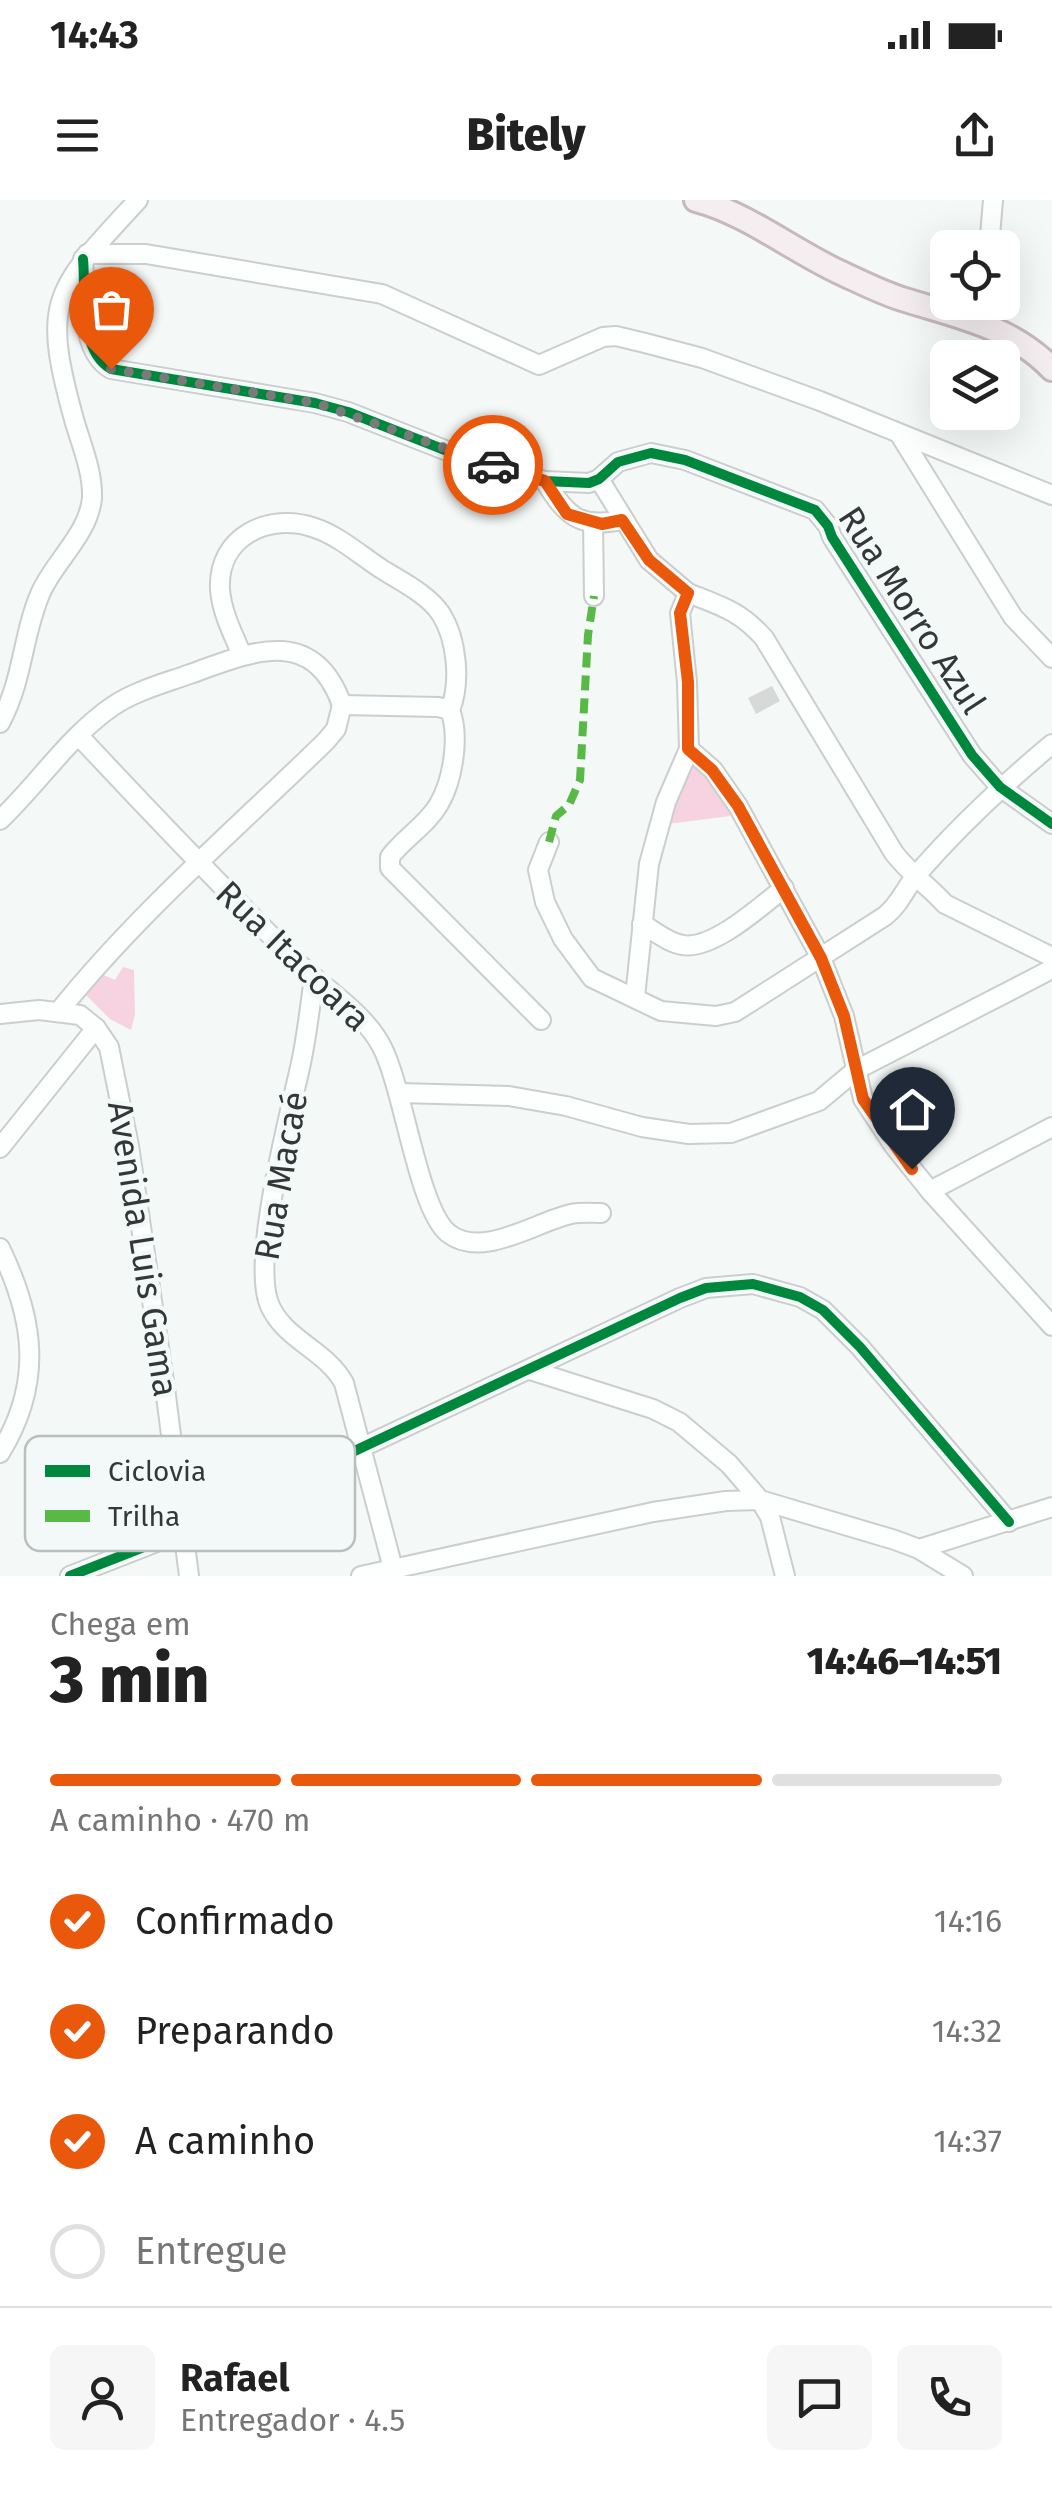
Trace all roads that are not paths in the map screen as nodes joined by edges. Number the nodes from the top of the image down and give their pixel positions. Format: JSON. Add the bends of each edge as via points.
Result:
{"nodes":[{"id":1,"x":138,"y":200,"type":"edge"},
{"id":2,"x":696,"y":200,"type":"edge"},
{"id":3,"x":993,"y":200,"type":"edge"},
{"id":4,"x":990,"y":230,"type":"edge"},
{"id":5,"x":85,"y":256,"type":"junction"},
{"id":6,"x":930,"y":300,"type":"edge"},
{"id":7,"x":993,"y":320,"type":"edge"},
{"id":8,"x":1052,"y":369,"type":"edge"},
{"id":9,"x":900,"y":435,"type":"junction"},
{"id":10,"x":545,"y":481,"type":"junction"},
{"id":11,"x":594,"y":481,"type":"junction"},
{"id":12,"x":1052,"y":495,"type":"edge"},
{"id":13,"x":622,"y":520,"type":"junction"},
{"id":14,"x":593,"y":522,"type":"junction"},
{"id":15,"x":688,"y":593,"type":"junction"},
{"id":16,"x":594,"y":596,"type":"dead end"},
{"id":17,"x":242,"y":655,"type":"junction"},
{"id":18,"x":1052,"y":658,"type":"edge"},
{"id":19,"x":342,"y":705,"type":"junction"},
{"id":20,"x":450,"y":710,"type":"junction"},
{"id":21,"x":0,"y":723,"type":"edge"},
{"id":22,"x":79,"y":736,"type":"junction"},
{"id":23,"x":1052,"y":744,"type":"edge"},
{"id":24,"x":688,"y":749,"type":"junction"},
{"id":25,"x":1000,"y":788,"type":"junction"},
{"id":26,"x":0,"y":820,"type":"edge"},
{"id":27,"x":1052,"y":824,"type":"edge"},
{"id":28,"x":549,"y":842,"type":"dead end"},
{"id":29,"x":198,"y":862,"type":"junction"},
{"id":30,"x":914,"y":877,"type":"junction"},
{"id":31,"x":784,"y":888,"type":"junction"},
{"id":32,"x":642,"y":924,"type":"junction"},
{"id":33,"x":1052,"y":957,"type":"edge"},
{"id":34,"x":821,"y":958,"type":"junction"},
{"id":35,"x":1052,"y":968,"type":"edge"},
{"id":36,"x":314,"y":978,"type":"junction"},
{"id":37,"x":635,"y":997,"type":"junction"},
{"id":38,"x":60,"y":1010,"type":"junction"},
{"id":39,"x":0,"y":1014,"type":"edge"},
{"id":40,"x":542,"y":1020,"type":"dead end"},
{"id":41,"x":96,"y":1028,"type":"junction"},
{"id":42,"x":856,"y":1070,"type":"junction"},
{"id":43,"x":400,"y":1092,"type":"junction"},
{"id":44,"x":1052,"y":1126,"type":"edge"},
{"id":45,"x":0,"y":1148,"type":"edge"},
{"id":46,"x":930,"y":1191,"type":"junction"},
{"id":47,"x":601,"y":1213,"type":"dead end"},
{"id":48,"x":0,"y":1248,"type":"edge"},
{"id":49,"x":1050,"y":1321,"type":"edge"},
{"id":50,"x":530,"y":1370,"type":"junction"},
{"id":51,"x":171,"y":1436,"type":"edge"},
{"id":52,"x":361,"y":1448,"type":"junction"},
{"id":53,"x":355,"y":1451,"type":"edge"},
{"id":54,"x":0,"y":1453,"type":"edge"},
{"id":55,"x":760,"y":1500,"type":"junction"},
{"id":56,"x":1052,"y":1507,"type":"edge"},
{"id":57,"x":1009,"y":1522,"type":"junction"},
{"id":58,"x":919,"y":1550,"type":"junction"},
{"id":59,"x":134,"y":1551,"type":"edge"},
{"id":60,"x":185,"y":1551,"type":"edge"},
{"id":61,"x":394,"y":1572,"type":"edge"},
{"id":62,"x":70,"y":1576,"type":"edge"},
{"id":63,"x":189,"y":1576,"type":"edge"},
{"id":64,"x":361,"y":1576,"type":"edge"},
{"id":65,"x":786,"y":1576,"type":"edge"},
{"id":66,"x":963,"y":1576,"type":"edge"}],
"edges":[{"from":1,"to":5,"type":"street"},
{"from":2,"to":6,"type":"main road","via":[[745,218],[873,287]]},
{"from":3,"to":4,"type":"street"},
{"from":5,"to":9,"type":"street","via":[[146,254],[382,294],[539,365],[616,336],[702,358]]},
{"from":5,"to":10,"type":"street","via":[[90,340],[111,369],[316,403]]},
{"from":5,"to":21,"type":"street","via":[[60,296],[55,339],[92,500],[39,597],[16,692]]},
{"from":7,"to":8,"type":"main road"},
{"from":9,"to":12,"type":"street"},
{"from":9,"to":18,"type":"street","via":[[1013,617]]},
{"from":10,"to":11,"type":"street"},
{"from":10,"to":14,"type":"street","via":[[567,514]]},
{"from":11,"to":13,"type":"street"},
{"from":11,"to":25,"type":"street","name":"Rua Morro Azul","via":[[629,457],[650,453],[815,510],[972,755]]},
{"from":13,"to":14,"type":"street"},
{"from":13,"to":15,"type":"street","via":[[649,560]]},
{"from":14,"to":16,"type":"street"},
{"from":15,"to":24,"type":"street","via":[[680,613]]},
{"from":15,"to":30,"type":"street","via":[[727,607],[764,638]]},
{"from":17,"to":19,"type":"street","via":[[302,655],[330,678]]},
{"from":17,"to":20,"type":"street","via":[[222,604],[222,563],[250,530],[289,523],[314,527],[440,614],[456,674]]},
{"from":17,"to":22,"type":"street","via":[[115,704]]},
{"from":19,"to":20,"type":"street"},
{"from":19,"to":29,"type":"street","via":[[326,742]]},
{"from":20,"to":40,"type":"street","via":[[454,742],[443,794],[390,857],[393,874]]},
{"from":22,"to":26,"type":"street"},
{"from":22,"to":29,"type":"street","name":"Rua Itacoara"},
{"from":23,"to":25,"type":"street"},
{"from":24,"to":31,"type":"street","via":[[738,806]]},
{"from":24,"to":32,"type":"street","via":[[666,802]]},
{"from":25,"to":27,"type":"street","name":"Rua Morro Azul"},
{"from":25,"to":30,"type":"street"},
{"from":28,"to":37,"type":"street","via":[[539,878],[563,939],[592,978]]},
{"from":29,"to":36,"type":"street","name":"Rua Itacoara"},
{"from":29,"to":38,"type":"street"},
{"from":30,"to":33,"type":"street","via":[[945,904]]},
{"from":30,"to":34,"type":"street","via":[[894,908]]},
{"from":31,"to":32,"type":"street","via":[[698,944],[667,940]]},
{"from":31,"to":34,"type":"street"},
{"from":32,"to":37,"type":"street"},
{"from":34,"to":37,"type":"street","via":[[735,1012],[716,1016],[661,1011]]},
{"from":34,"to":42,"type":"street"},
{"from":35,"to":42,"type":"street"},
{"from":36,"to":43,"type":"street","name":"Rua Itacoara","via":[[372,1032]]},
{"from":36,"to":52,"type":"street","name":"Rua Macaé","via":[[263,1284],[275,1317],[339,1373]]},
{"from":38,"to":39,"type":"street"},
{"from":38,"to":41,"type":"street"},
{"from":41,"to":45,"type":"street"},
{"from":41,"to":51,"type":"street","name":"Avenida Luis Gama","via":[[109,1047],[128,1146]]},
{"from":42,"to":43,"type":"street","via":[[819,1101],[750,1128],[707,1134],[642,1127],[508,1096]]},
{"from":42,"to":46,"type":"street","via":[[863,1099]]},
{"from":43,"to":47,"type":"street","name":"Rua Itacoara","via":[[424,1191],[449,1234],[496,1240],[572,1214]]},
{"from":44,"to":46,"type":"street"},
{"from":46,"to":49,"type":"street"},
{"from":48,"to":54,"type":"street","via":[[30,1366],[19,1422]]},
{"from":50,"to":52,"type":"street"},
{"from":50,"to":55,"type":"street","via":[[679,1422]]},
{"from":50,"to":57,"type":"street","via":[[706,1288],[777,1288],[842,1328]]},
{"from":52,"to":53,"type":"street"},
{"from":52,"to":61,"type":"street","name":"Rua Macaé"},
{"from":55,"to":58,"type":"street"},
{"from":55,"to":61,"type":"street","via":[[653,1512]]},
{"from":55,"to":65,"type":"street"},
{"from":56,"to":57,"type":"street"},
{"from":57,"to":58,"type":"street"},
{"from":58,"to":66,"type":"street"},
{"from":59,"to":62,"type":"street"},
{"from":60,"to":63,"type":"street","name":"Avenida Luis Gama"},
{"from":61,"to":64,"type":"street"}]}
